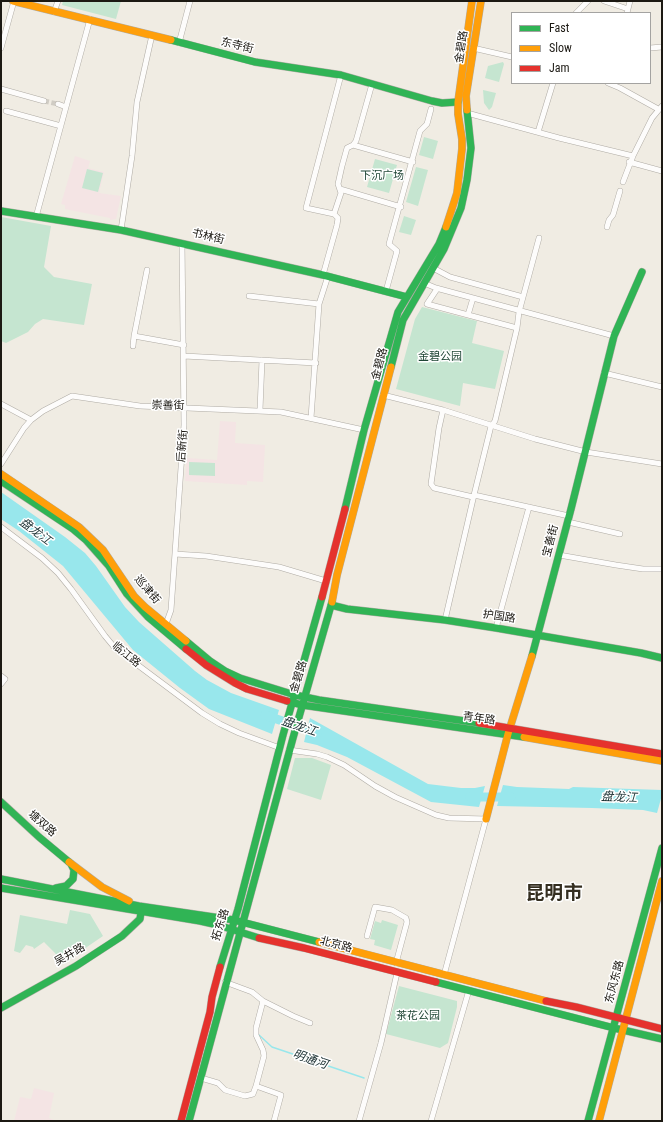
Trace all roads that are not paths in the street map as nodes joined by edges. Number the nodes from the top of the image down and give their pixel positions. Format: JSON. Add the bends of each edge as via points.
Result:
{"nodes":[{"id":1,"x":14,"y":1,"type":"edge"},
{"id":2,"x":58,"y":1,"type":"edge"},
{"id":3,"x":190,"y":1,"type":"edge"},
{"id":4,"x":472,"y":1,"type":"edge"},
{"id":5,"x":481,"y":1,"type":"edge"},
{"id":6,"x":588,"y":1,"type":"edge"},
{"id":7,"x":604,"y":1,"type":"edge"},
{"id":8,"x":630,"y":1,"type":"edge"},
{"id":9,"x":628,"y":11,"type":"edge"},
{"id":10,"x":54,"y":12,"type":"junction"},
{"id":11,"x":577,"y":12,"type":"edge"},
{"id":12,"x":90,"y":19,"type":"junction"},
{"id":13,"x":152,"y":35,"type":"junction"},
{"id":14,"x":179,"y":43,"type":"junction"},
{"id":15,"x":662,"y":47,"type":"edge"},
{"id":16,"x":1,"y":48,"type":"edge"},
{"id":17,"x":473,"y":48,"type":"junction"},
{"id":18,"x":651,"y":48,"type":"edge"},
{"id":19,"x":511,"y":57,"type":"edge"},
{"id":20,"x":341,"y":75,"type":"junction"},
{"id":21,"x":372,"y":84,"type":"junction"},
{"id":22,"x":553,"y":84,"type":"edge"},
{"id":23,"x":610,"y":84,"type":"edge"},
{"id":24,"x":1,"y":89,"type":"edge"},
{"id":25,"x":44,"y":101,"type":"tunnel mouth"},
{"id":26,"x":458,"y":102,"type":"junction"},
{"id":27,"x":58,"y":104,"type":"tunnel mouth"},
{"id":28,"x":66,"y":107,"type":"junction"},
{"id":29,"x":660,"y":107,"type":"edge"},
{"id":30,"x":431,"y":109,"type":"dead end"},
{"id":31,"x":6,"y":111,"type":"dead end"},
{"id":32,"x":467,"y":113,"type":"junction"},
{"id":33,"x":61,"y":126,"type":"junction"},
{"id":34,"x":538,"y":132,"type":"junction"},
{"id":35,"x":353,"y":145,"type":"junction"},
{"id":36,"x":633,"y":156,"type":"junction"},
{"id":37,"x":412,"y":162,"type":"junction"},
{"id":38,"x":629,"y":162,"type":"junction"},
{"id":39,"x":662,"y":171,"type":"edge"},
{"id":40,"x":623,"y":182,"type":"dead end"},
{"id":41,"x":340,"y":189,"type":"junction"},
{"id":42,"x":620,"y":191,"type":"dead end"},
{"id":43,"x":400,"y":206,"type":"junction"},
{"id":44,"x":1,"y":211,"type":"edge"},
{"id":45,"x":334,"y":214,"type":"junction"},
{"id":46,"x":36,"y":217,"type":"junction"},
{"id":47,"x":607,"y":227,"type":"dead end"},
{"id":48,"x":121,"y":230,"type":"junction"},
{"id":49,"x":539,"y":238,"type":"dead end"},
{"id":50,"x":182,"y":242,"type":"junction"},
{"id":51,"x":433,"y":268,"type":"junction"},
{"id":52,"x":147,"y":270,"type":"dead end"},
{"id":53,"x":642,"y":272,"type":"dead end"},
{"id":54,"x":325,"y":276,"type":"junction"},
{"id":55,"x":424,"y":283,"type":"junction"},
{"id":56,"x":437,"y":289,"type":"junction"},
{"id":57,"x":386,"y":291,"type":"junction"},
{"id":58,"x":249,"y":296,"type":"dead end"},
{"id":59,"x":407,"y":297,"type":"junction"},
{"id":60,"x":522,"y":297,"type":"junction"},
{"id":61,"x":473,"y":298,"type":"junction"},
{"id":62,"x":319,"y":304,"type":"junction"},
{"id":63,"x":519,"y":312,"type":"junction"},
{"id":64,"x":468,"y":315,"type":"junction"},
{"id":65,"x":517,"y":328,"type":"junction"},
{"id":66,"x":134,"y":336,"type":"junction"},
{"id":67,"x":614,"y":336,"type":"junction"},
{"id":68,"x":184,"y":345,"type":"junction"},
{"id":69,"x":133,"y":346,"type":"dead end"},
{"id":70,"x":184,"y":356,"type":"junction"},
{"id":71,"x":262,"y":360,"type":"junction"},
{"id":72,"x":316,"y":362,"type":"junction"},
{"id":73,"x":604,"y":372,"type":"junction"},
{"id":74,"x":660,"y":386,"type":"edge"},
{"id":75,"x":383,"y":395,"type":"junction"},
{"id":76,"x":1,"y":404,"type":"edge"},
{"id":77,"x":184,"y":407,"type":"junction"},
{"id":78,"x":260,"y":410,"type":"junction"},
{"id":79,"x":442,"y":410,"type":"junction"},
{"id":80,"x":310,"y":418,"type":"junction"},
{"id":81,"x":32,"y":420,"type":"junction"},
{"id":82,"x":491,"y":426,"type":"junction"},
{"id":83,"x":364,"y":430,"type":"junction"},
{"id":84,"x":586,"y":452,"type":"junction"},
{"id":85,"x":1,"y":464,"type":"edge"},
{"id":86,"x":662,"y":464,"type":"edge"},
{"id":87,"x":1,"y":474,"type":"edge"},
{"id":88,"x":1,"y":481,"type":"edge"},
{"id":89,"x":424,"y":481,"type":"dead end"},
{"id":90,"x":431,"y":481,"type":"junction"},
{"id":91,"x":473,"y":496,"type":"junction"},
{"id":92,"x":528,"y":507,"type":"junction"},
{"id":93,"x":569,"y":519,"type":"junction"},
{"id":94,"x":1,"y":528,"type":"edge"},
{"id":95,"x":620,"y":534,"type":"dead end"},
{"id":96,"x":175,"y":554,"type":"junction"},
{"id":97,"x":559,"y":555,"type":"junction"},
{"id":98,"x":662,"y":569,"type":"edge"},
{"id":99,"x":326,"y":581,"type":"junction"},
{"id":100,"x":330,"y":605,"type":"junction"},
{"id":101,"x":445,"y":620,"type":"junction"},
{"id":102,"x":166,"y":624,"type":"junction"},
{"id":103,"x":496,"y":628,"type":"junction"},
{"id":104,"x":538,"y":635,"type":"junction"},
{"id":105,"x":662,"y":658,"type":"edge"},
{"id":106,"x":1,"y":676,"type":"edge"},
{"id":107,"x":1,"y":684,"type":"edge"},
{"id":108,"x":294,"y":695,"type":"junction"},
{"id":109,"x":304,"y":697,"type":"junction"},
{"id":110,"x":291,"y":705,"type":"junction"},
{"id":111,"x":302,"y":705,"type":"junction"},
{"id":112,"x":509,"y":731,"type":"junction"},
{"id":113,"x":283,"y":735,"type":"joint"},
{"id":114,"x":292,"y":738,"type":"joint"},
{"id":115,"x":280,"y":748,"type":"junction"},
{"id":116,"x":289,"y":750,"type":"junction"},
{"id":117,"x":662,"y":754,"type":"edge"},
{"id":118,"x":662,"y":761,"type":"edge"},
{"id":119,"x":1,"y":802,"type":"edge"},
{"id":120,"x":486,"y":819,"type":"junction"},
{"id":121,"x":662,"y":848,"type":"edge"},
{"id":122,"x":69,"y":862,"type":"junction"},
{"id":123,"x":1,"y":879,"type":"edge"},
{"id":124,"x":662,"y":880,"type":"edge"},
{"id":125,"x":1,"y":888,"type":"edge"},
{"id":126,"x":49,"y":888,"type":"junction"},
{"id":127,"x":140,"y":909,"type":"junction"},
{"id":128,"x":234,"y":920,"type":"junction"},
{"id":129,"x":243,"y":923,"type":"junction"},
{"id":130,"x":231,"y":929,"type":"junction"},
{"id":131,"x":240,"y":933,"type":"junction"},
{"id":132,"x":367,"y":936,"type":"dead end"},
{"id":133,"x":396,"y":962,"type":"junction"},
{"id":134,"x":397,"y":972,"type":"junction"},
{"id":135,"x":444,"y":975,"type":"junction"},
{"id":136,"x":225,"y":982,"type":"junction"},
{"id":137,"x":469,"y":990,"type":"junction"},
{"id":138,"x":263,"y":1001,"type":"junction"},
{"id":139,"x":1,"y":1008,"type":"edge"},
{"id":140,"x":616,"y":1018,"type":"junction"},
{"id":141,"x":626,"y":1020,"type":"junction"},
{"id":142,"x":310,"y":1023,"type":"dead end"},
{"id":143,"x":614,"y":1028,"type":"junction"},
{"id":144,"x":662,"y":1029,"type":"edge"},
{"id":145,"x":624,"y":1030,"type":"junction"},
{"id":146,"x":662,"y":1039,"type":"edge"},
{"id":147,"x":201,"y":1078,"type":"junction"},
{"id":148,"x":256,"y":1086,"type":"junction"},
{"id":149,"x":181,"y":1121,"type":"edge"},
{"id":150,"x":189,"y":1121,"type":"edge"},
{"id":151,"x":274,"y":1121,"type":"edge"},
{"id":152,"x":359,"y":1121,"type":"edge"},
{"id":153,"x":430,"y":1121,"type":"edge"},
{"id":154,"x":588,"y":1121,"type":"edge"},
{"id":155,"x":599,"y":1121,"type":"edge"}],
"edges":[{"from":1,"to":10,"type":"main road","name":"东寺街"},
{"from":1,"to":16,"type":"street"},
{"from":2,"to":10,"type":"street"},
{"from":3,"to":14,"type":"street"},
{"from":4,"to":26,"type":"main road","name":"金碧路"},
{"from":5,"to":17,"type":"main road","name":"金碧路"},
{"from":6,"to":11,"type":"street"},
{"from":7,"to":9,"type":"street"},
{"from":8,"to":9,"type":"street"},
{"from":10,"to":12,"type":"main road","name":"东寺街"},
{"from":12,"to":13,"type":"main road","name":"东寺街"},
{"from":12,"to":28,"type":"street"},
{"from":13,"to":14,"type":"main road","name":"东寺街"},
{"from":13,"to":48,"type":"street","via":[[137,102]]},
{"from":14,"to":20,"type":"main road","name":"东寺街","via":[[260,63]]},
{"from":15,"to":18,"type":"street"},
{"from":17,"to":19,"type":"street"},
{"from":17,"to":32,"type":"main road","name":"金碧路","via":[[466,96]]},
{"from":20,"to":21,"type":"main road","name":"东寺街"},
{"from":20,"to":45,"type":"street","via":[[306,208]]},
{"from":21,"to":26,"type":"main road","name":"东寺街","via":[[432,101]]},
{"from":21,"to":35,"type":"street"},
{"from":22,"to":34,"type":"street"},
{"from":23,"to":29,"type":"street"},
{"from":24,"to":25,"type":"street"},
{"from":26,"to":59,"type":"main road","name":"金碧路","via":[[462,149],[457,193],[439,244]]},
{"from":27,"to":28,"type":"street"},
{"from":28,"to":33,"type":"street"},
{"from":29,"to":36,"type":"street"},
{"from":30,"to":37,"type":"street","via":[[427,124],[420,131]]},
{"from":31,"to":33,"type":"street"},
{"from":32,"to":34,"type":"street"},
{"from":32,"to":51,"type":"main road","name":"金碧路","via":[[471,148],[465,195],[454,229]]},
{"from":33,"to":46,"type":"street"},
{"from":34,"to":36,"type":"street"},
{"from":35,"to":37,"type":"street"},
{"from":35,"to":41,"type":"street","via":[[347,148],[338,184]]},
{"from":36,"to":38,"type":"street"},
{"from":37,"to":43,"type":"street"},
{"from":38,"to":39,"type":"street"},
{"from":38,"to":40,"type":"street"},
{"from":41,"to":43,"type":"street"},
{"from":41,"to":45,"type":"street"},
{"from":42,"to":47,"type":"street"},
{"from":43,"to":57,"type":"street","via":[[389,244],[397,251]]},
{"from":44,"to":46,"type":"main road","name":"书林街"},
{"from":45,"to":54,"type":"street","via":[[338,222]]},
{"from":46,"to":48,"type":"main road","name":"书林街"},
{"from":48,"to":50,"type":"main road","name":"书林街"},
{"from":49,"to":60,"type":"street"},
{"from":50,"to":54,"type":"main road","name":"书林街"},
{"from":50,"to":68,"type":"street","name":"后新街"},
{"from":51,"to":55,"type":"main road","name":"金碧路"},
{"from":51,"to":60,"type":"street","via":[[450,277]]},
{"from":52,"to":66,"type":"street"},
{"from":53,"to":67,"type":"main road","name":"宝善街"},
{"from":54,"to":57,"type":"main road","name":"书林街"},
{"from":54,"to":62,"type":"street"},
{"from":55,"to":56,"type":"street"},
{"from":55,"to":75,"type":"main road","name":"金碧路","via":[[403,320]]},
{"from":56,"to":61,"type":"street"},
{"from":56,"to":64,"type":"street","via":[[427,304]]},
{"from":57,"to":59,"type":"main road","name":"书林街"},
{"from":58,"to":62,"type":"street"},
{"from":59,"to":83,"type":"main road","name":"金碧路","via":[[398,312]]},
{"from":60,"to":63,"type":"street"},
{"from":61,"to":63,"type":"street"},
{"from":61,"to":64,"type":"street"},
{"from":62,"to":72,"type":"street"},
{"from":63,"to":65,"type":"street"},
{"from":63,"to":67,"type":"street"},
{"from":64,"to":65,"type":"street"},
{"from":65,"to":82,"type":"street","via":[[495,421]]},
{"from":66,"to":68,"type":"street"},
{"from":66,"to":69,"type":"street"},
{"from":67,"to":73,"type":"main road","name":"宝善街"},
{"from":68,"to":70,"type":"street","name":"后新街"},
{"from":70,"to":71,"type":"street"},
{"from":70,"to":77,"type":"street","name":"后新街"},
{"from":71,"to":72,"type":"street"},
{"from":71,"to":78,"type":"street"},
{"from":72,"to":80,"type":"street"},
{"from":73,"to":74,"type":"street"},
{"from":73,"to":84,"type":"main road","name":"宝善街"},
{"from":75,"to":79,"type":"street"},
{"from":75,"to":100,"type":"main road","name":"金碧路"},
{"from":76,"to":81,"type":"street"},
{"from":77,"to":78,"type":"street","name":"崇善街"},
{"from":77,"to":81,"type":"street","name":"崇善街","via":[[140,406],[72,396],[43,411]]},
{"from":77,"to":96,"type":"street","name":"后新街"},
{"from":78,"to":80,"type":"street","name":"崇善街"},
{"from":79,"to":82,"type":"street"},
{"from":79,"to":90,"type":"street"},
{"from":80,"to":83,"type":"street","name":"崇善街"},
{"from":81,"to":85,"type":"street","name":"崇善街"},
{"from":82,"to":84,"type":"street"},
{"from":82,"to":91,"type":"street"},
{"from":83,"to":99,"type":"main road","name":"金碧路"},
{"from":84,"to":86,"type":"street"},
{"from":84,"to":93,"type":"main road","name":"宝善街"},
{"from":87,"to":102,"type":"main road","name":"巡津街","via":[[64,516],[91,538],[112,562],[134,596]]},
{"from":88,"to":110,"type":"main road","name":"巡津街","via":[[86,540],[148,618],[206,665],[235,684]]},
{"from":89,"to":90,"type":"street"},
{"from":90,"to":91,"type":"street","via":[[434,488]]},
{"from":91,"to":92,"type":"street"},
{"from":91,"to":101,"type":"street"},
{"from":92,"to":93,"type":"street"},
{"from":92,"to":103,"type":"street"},
{"from":93,"to":95,"type":"street"},
{"from":93,"to":97,"type":"main road","name":"宝善街"},
{"from":94,"to":115,"type":"street","name":"临江路","via":[[58,573],[115,648],[202,713],[239,733]]},
{"from":96,"to":99,"type":"street","via":[[206,556],[278,568]]},
{"from":96,"to":102,"type":"street","name":"后新街","via":[[171,610]]},
{"from":97,"to":98,"type":"street","via":[[616,565]]},
{"from":97,"to":104,"type":"main road","name":"宝善街"},
{"from":99,"to":108,"type":"main road","name":"金碧路"},
{"from":100,"to":101,"type":"main road","name":"护国路"},
{"from":100,"to":109,"type":"main road","name":"金碧路"},
{"from":101,"to":103,"type":"main road","name":"护国路"},
{"from":102,"to":108,"type":"main road","name":"巡津街","via":[[225,671],[251,683]]},
{"from":103,"to":104,"type":"main road","name":"护国路"},
{"from":104,"to":105,"type":"main road","name":"护国路","via":[[641,652]]},
{"from":104,"to":112,"type":"main road","name":"宝善街"},
{"from":106,"to":107,"type":"street","via":[[5,679]]},
{"from":108,"to":109,"type":"main road","name":"青年路"},
{"from":108,"to":110,"type":"main road","name":"金碧路"},
{"from":109,"to":111,"type":"main road","name":"金碧路"},
{"from":109,"to":112,"type":"main road","name":"青年路"},
{"from":110,"to":111,"type":"main road","name":"青年路"},
{"from":110,"to":113,"type":"main road","name":"金碧路"},
{"from":111,"to":112,"type":"main road","name":"青年路"},
{"from":111,"to":114,"type":"main road","name":"金碧路"},
{"from":112,"to":117,"type":"main road","name":"青年路"},
{"from":112,"to":118,"type":"main road","name":"青年路"},
{"from":112,"to":120,"type":"main road","name":"宝善街"},
{"from":113,"to":115,"type":"main road","name":"拓东路"},
{"from":114,"to":116,"type":"main road","name":"拓东路"},
{"from":115,"to":128,"type":"main road","name":"拓东路"},
{"from":116,"to":120,"type":"street","via":[[327,757],[395,797],[436,815]]},
{"from":116,"to":129,"type":"main road","name":"拓东路"},
{"from":119,"to":122,"type":"main road","name":"塘双路"},
{"from":120,"to":135,"type":"street"},
{"from":121,"to":140,"type":"main road","name":"东风东路"},
{"from":122,"to":126,"type":"main road","via":[[74,873],[71,882]]},
{"from":122,"to":127,"type":"main road","name":"塘双路","via":[[102,888]]},
{"from":123,"to":126,"type":"main road","name":"北京路"},
{"from":124,"to":141,"type":"main road","name":"东风东路"},
{"from":125,"to":127,"type":"main road","name":"北京路"},
{"from":126,"to":127,"type":"main road","name":"北京路"},
{"from":127,"to":128,"type":"main road","name":"北京路","via":[[186,912]]},
{"from":127,"to":130,"type":"main road","name":"北京路"},
{"from":127,"to":139,"type":"main road","name":"吴井路","via":[[140,919],[122,936],[76,966]]},
{"from":128,"to":129,"type":"main road","name":"北京路"},
{"from":128,"to":130,"type":"main road","name":"拓东路"},
{"from":129,"to":131,"type":"main road","name":"拓东路"},
{"from":129,"to":133,"type":"main road","name":"北京路"},
{"from":130,"to":131,"type":"main road","name":"北京路"},
{"from":130,"to":149,"type":"main road","name":"拓东路"},
{"from":131,"to":134,"type":"main road","name":"北京路"},
{"from":131,"to":136,"type":"main road","name":"拓东路"},
{"from":132,"to":133,"type":"street","via":[[375,907],[392,910],[406,918]]},
{"from":133,"to":135,"type":"main road","name":"北京路"},
{"from":134,"to":137,"type":"main road","name":"北京路"},
{"from":134,"to":152,"type":"street","via":[[382,1043]]},
{"from":135,"to":140,"type":"main road","name":"北京路"},
{"from":136,"to":138,"type":"street","via":[[252,992]]},
{"from":136,"to":147,"type":"main road","name":"拓东路"},
{"from":137,"to":143,"type":"main road","name":"北京路"},
{"from":137,"to":153,"type":"street"},
{"from":138,"to":142,"type":"street"},
{"from":138,"to":148,"type":"street","via":[[256,1035],[264,1056]]},
{"from":140,"to":141,"type":"main road","name":"北京路"},
{"from":140,"to":143,"type":"main road","name":"东风东路"},
{"from":141,"to":144,"type":"main road","name":"北京路"},
{"from":141,"to":145,"type":"main road","name":"东风东路"},
{"from":143,"to":145,"type":"main road","name":"北京路"},
{"from":143,"to":154,"type":"main road","name":"东风东路"},
{"from":145,"to":146,"type":"main road","name":"北京路"},
{"from":145,"to":155,"type":"main road","name":"东风东路"},
{"from":147,"to":148,"type":"street","via":[[218,1083],[225,1090],[245,1096],[253,1094]]},
{"from":147,"to":150,"type":"main road","name":"拓东路"},
{"from":148,"to":151,"type":"street","via":[[281,1095]]}]}
